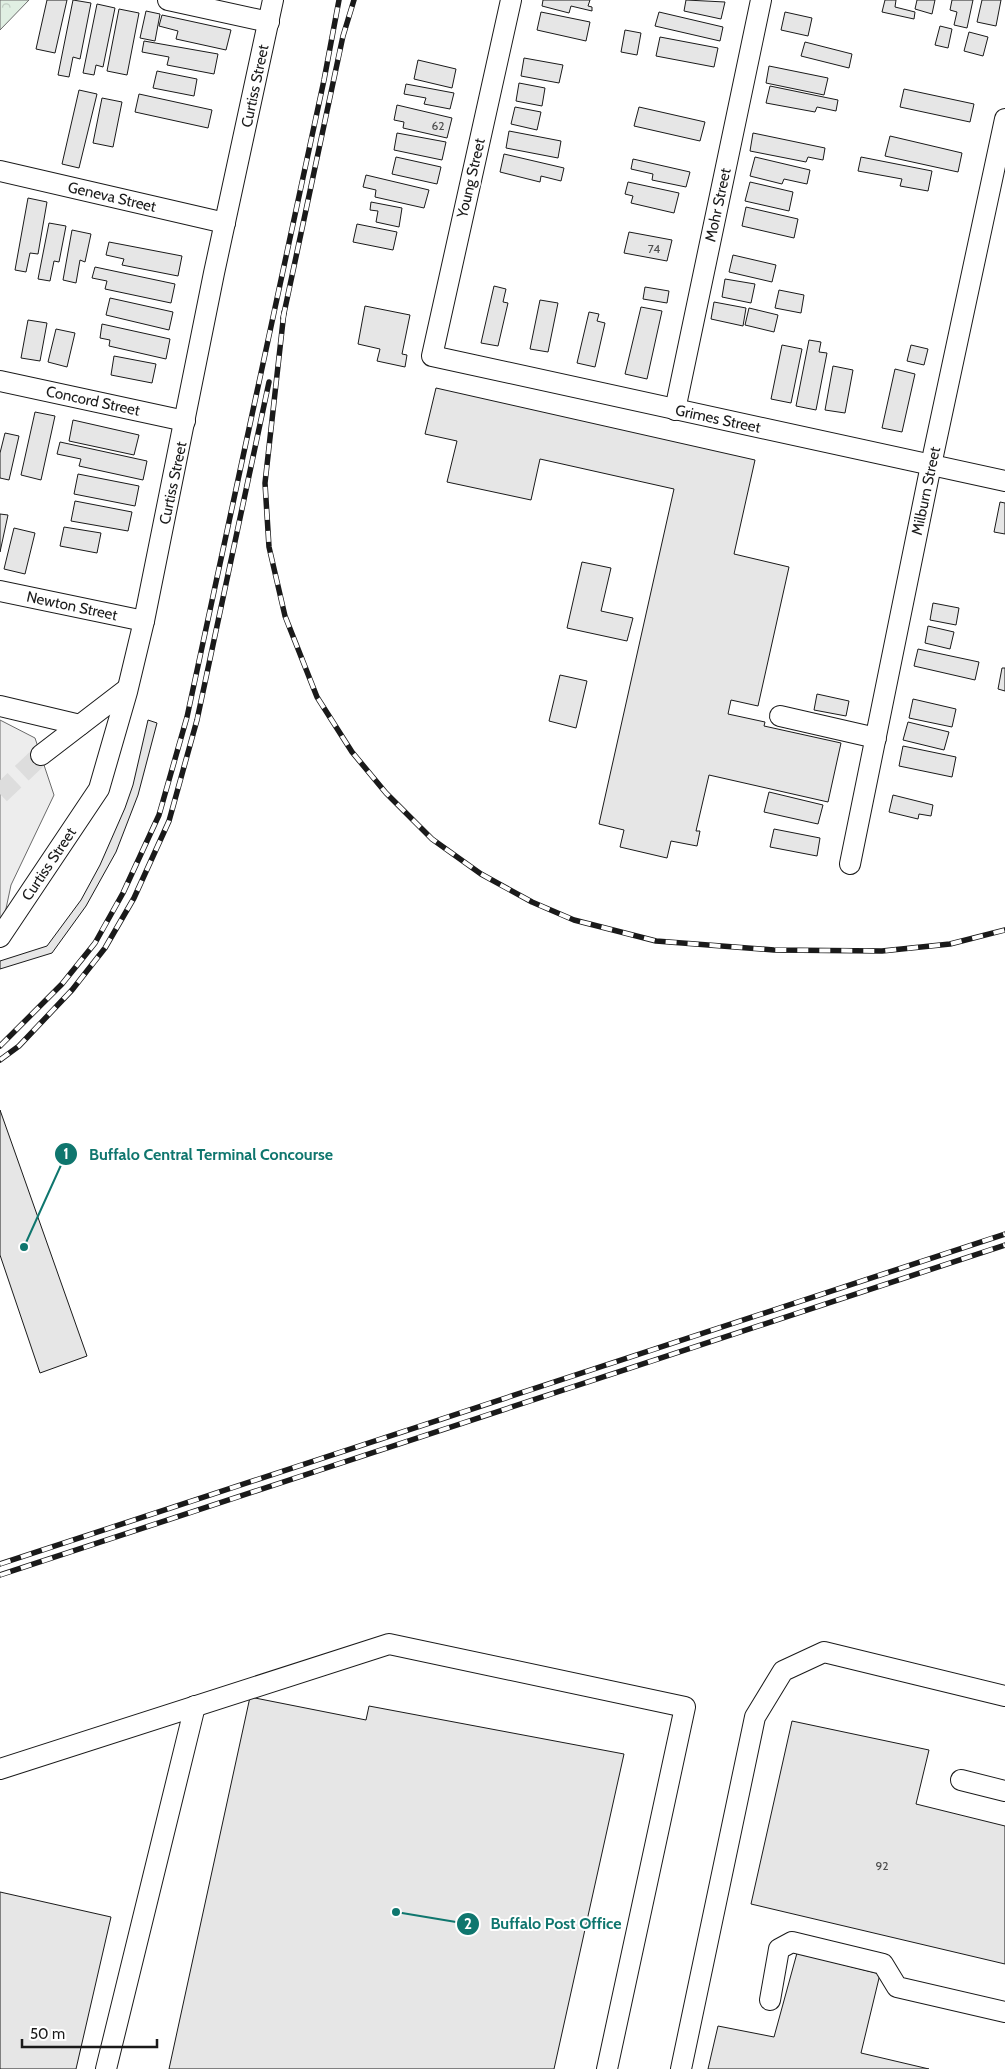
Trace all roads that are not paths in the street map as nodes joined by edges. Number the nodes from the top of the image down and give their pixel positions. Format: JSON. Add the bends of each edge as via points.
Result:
{"nodes":[{"id":1,"x":168,"y":0,"type":"edge"},
{"id":2,"x":273,"y":0,"type":"edge"},
{"id":3,"x":511,"y":0,"type":"edge"},
{"id":4,"x":761,"y":0,"type":"edge"},
{"id":5,"x":269,"y":22,"type":"junction"},
{"id":6,"x":1005,"y":119,"type":"edge"},
{"id":7,"x":0,"y":171,"type":"edge"},
{"id":8,"x":225,"y":223,"type":"junction"},
{"id":9,"x":432,"y":356,"type":"joint"},
{"id":10,"x":0,"y":381,"type":"edge"},
{"id":11,"x":675,"y":410,"type":"junction"},
{"id":12,"x":185,"y":421,"type":"junction"},
{"id":13,"x":932,"y":465,"type":"junction"},
{"id":14,"x":1005,"y":481,"type":"edge"},
{"id":15,"x":0,"y":591,"type":"edge"},
{"id":16,"x":144,"y":621,"type":"junction"},
{"id":17,"x":127,"y":689,"type":"junction"},
{"id":18,"x":0,"y":706,"type":"edge"},
{"id":19,"x":780,"y":716,"type":"dead end"},
{"id":20,"x":80,"y":725,"type":"junction"},
{"id":21,"x":876,"y":738,"type":"junction"},
{"id":22,"x":41,"y":755,"type":"tunnel mouth"},
{"id":23,"x":850,"y":864,"type":"dead end"},
{"id":24,"x":0,"y":937,"type":"edge"},
{"id":25,"x":1005,"y":1696,"type":"edge"},
{"id":26,"x":196,"y":1706,"type":"junction"},
{"id":27,"x":0,"y":1769,"type":"edge"},
{"id":28,"x":961,"y":1780,"type":"dead end"},
{"id":29,"x":1005,"y":1790,"type":"edge"},
{"id":30,"x":770,"y":2000,"type":"dead end"},
{"id":31,"x":1005,"y":2012,"type":"edge"},
{"id":32,"x":106,"y":2069,"type":"edge"},
{"id":33,"x":607,"y":2069,"type":"edge"},
{"id":34,"x":681,"y":2069,"type":"edge"}],
"edges":[{"from":1,"to":5,"type":"street"},
{"from":2,"to":5,"type":"street","name":"Curtiss Street"},
{"from":3,"to":9,"type":"street","name":"Young Street"},
{"from":4,"to":11,"type":"street","name":"Mohr Street"},
{"from":5,"to":8,"type":"street","name":"Curtiss Street"},
{"from":6,"to":13,"type":"street","name":"Milburn Street"},
{"from":7,"to":8,"type":"street","name":"Geneva Street"},
{"from":8,"to":12,"type":"street","name":"Curtiss Street"},
{"from":9,"to":11,"type":"street","name":"Grimes Street"},
{"from":10,"to":12,"type":"street","name":"Concord Street"},
{"from":11,"to":13,"type":"street","name":"Grimes Street"},
{"from":12,"to":16,"type":"street","name":"Curtiss Street"},
{"from":13,"to":14,"type":"street","name":"Grimes Street"},
{"from":13,"to":21,"type":"street","name":"Milburn Street"},
{"from":15,"to":16,"type":"street","name":"Newton Street"},
{"from":16,"to":17,"type":"street","name":"Curtiss Street"},
{"from":17,"to":20,"type":"street"},
{"from":17,"to":24,"type":"street","name":"Curtiss Street","via":[[99,789]]},
{"from":18,"to":20,"type":"street"},
{"from":19,"to":21,"type":"street"},
{"from":20,"to":22,"type":"street"},
{"from":21,"to":23,"type":"street","name":"Milburn Street"},
{"from":25,"to":34,"type":"street","via":[[824,1652],[783,1671],[755,1717]]},
{"from":26,"to":27,"type":"street"},
{"from":26,"to":32,"type":"street"},
{"from":26,"to":33,"type":"street","via":[[389,1644],[685,1707]]},
{"from":28,"to":29,"type":"street"},
{"from":30,"to":31,"type":"street","via":[[780,1949],[792,1942],[883,1964],[897,1987]]}]}
